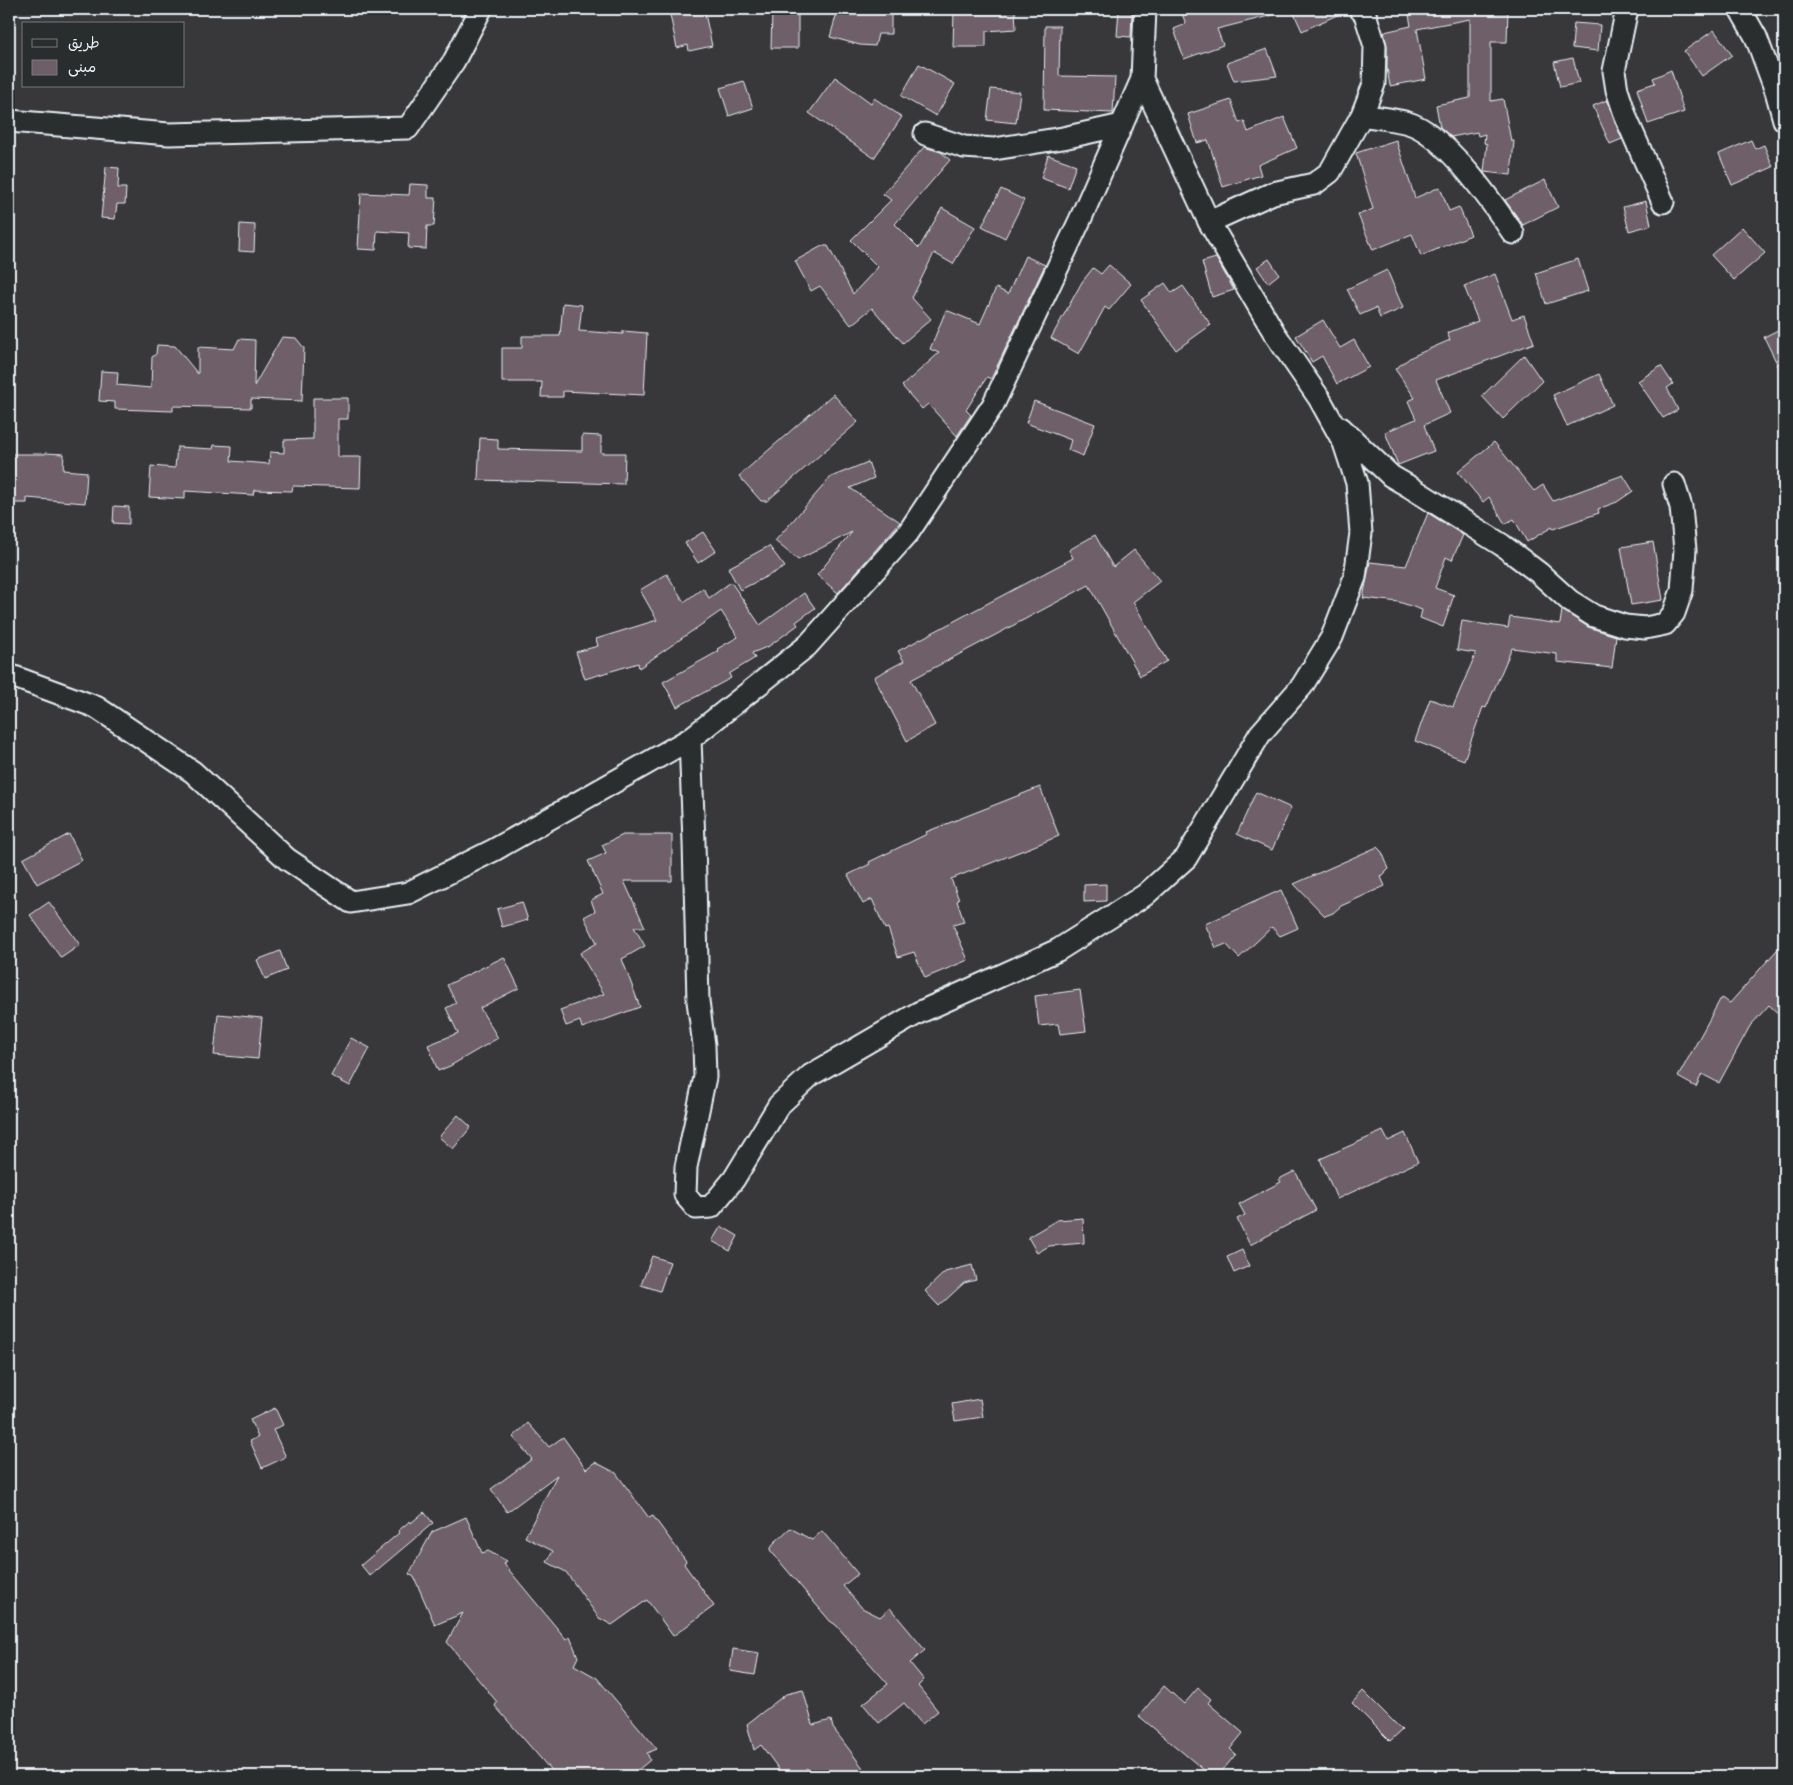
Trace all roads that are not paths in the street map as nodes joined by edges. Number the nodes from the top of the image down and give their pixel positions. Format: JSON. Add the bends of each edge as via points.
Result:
{"nodes":[{"id":1,"x":481,"y":9,"type":"edge"},
{"id":2,"x":1360,"y":9,"type":"edge"},
{"id":3,"x":1627,"y":9,"type":"edge"},
{"id":4,"x":1740,"y":9,"type":"edge"},
{"id":5,"x":1758,"y":9,"type":"edge"},
{"id":6,"x":1148,"y":11,"type":"edge"},
{"id":7,"x":1756,"y":37,"type":"junction"},
{"id":8,"x":1142,"y":79,"type":"junction"},
{"id":9,"x":1362,"y":115,"type":"junction"},
{"id":10,"x":1784,"y":120,"type":"edge"},
{"id":11,"x":9,"y":121,"type":"edge"},
{"id":12,"x":1122,"y":125,"type":"junction"},
{"id":13,"x":925,"y":134,"type":"dead end"},
{"id":14,"x":1663,"y":202,"type":"dead end"},
{"id":15,"x":1209,"y":222,"type":"junction"},
{"id":16,"x":1513,"y":233,"type":"dead end"},
{"id":17,"x":1329,"y":415,"type":"junction"},
{"id":18,"x":1674,"y":484,"type":"dead end"},
{"id":19,"x":9,"y":675,"type":"edge"},
{"id":20,"x":690,"y":739,"type":"junction"}],
"edges":[{"from":1,"to":11,"type":"street","via":[[454,60],[408,128],[169,134]]},
{"from":2,"to":9,"type":"street","via":[[1365,14],[1375,46],[1374,84]]},
{"from":3,"to":14,"type":"street","via":[[1614,71],[1617,90]]},
{"from":4,"to":7,"type":"street"},
{"from":5,"to":7,"type":"street"},
{"from":6,"to":8,"type":"street"},
{"from":7,"to":10,"type":"street"},
{"from":8,"to":12,"type":"street"},
{"from":8,"to":15,"type":"street"},
{"from":9,"to":15,"type":"street","via":[[1330,172],[1314,184],[1273,193]]},
{"from":9,"to":16,"type":"street","via":[[1408,123],[1426,132],[1452,155],[1489,197]]},
{"from":12,"to":13,"type":"street","via":[[994,149],[964,146]]},
{"from":12,"to":20,"type":"street","via":[[993,405],[908,533],[807,646]]},
{"from":15,"to":17,"type":"street","via":[[1275,334]]},
{"from":17,"to":18,"type":"street","via":[[1391,476],[1502,544],[1570,601],[1594,616],[1625,626],[1645,628],[1665,624],[1674,613],[1682,590],[1685,550],[1681,507]]},
{"from":17,"to":20,"type":"street","via":[[1344,443],[1357,484],[1361,533],[1355,577],[1332,637],[1302,686],[1260,734],[1186,858],[1145,895],[1058,950],[918,1013],[812,1075],[779,1105],[734,1179],[711,1207],[696,1208],[685,1195],[686,1167],[705,1077],[698,1002]]},
{"from":19,"to":20,"type":"street","via":[[96,707],[193,772],[287,859],[351,902],[408,893],[494,850]]}]}
